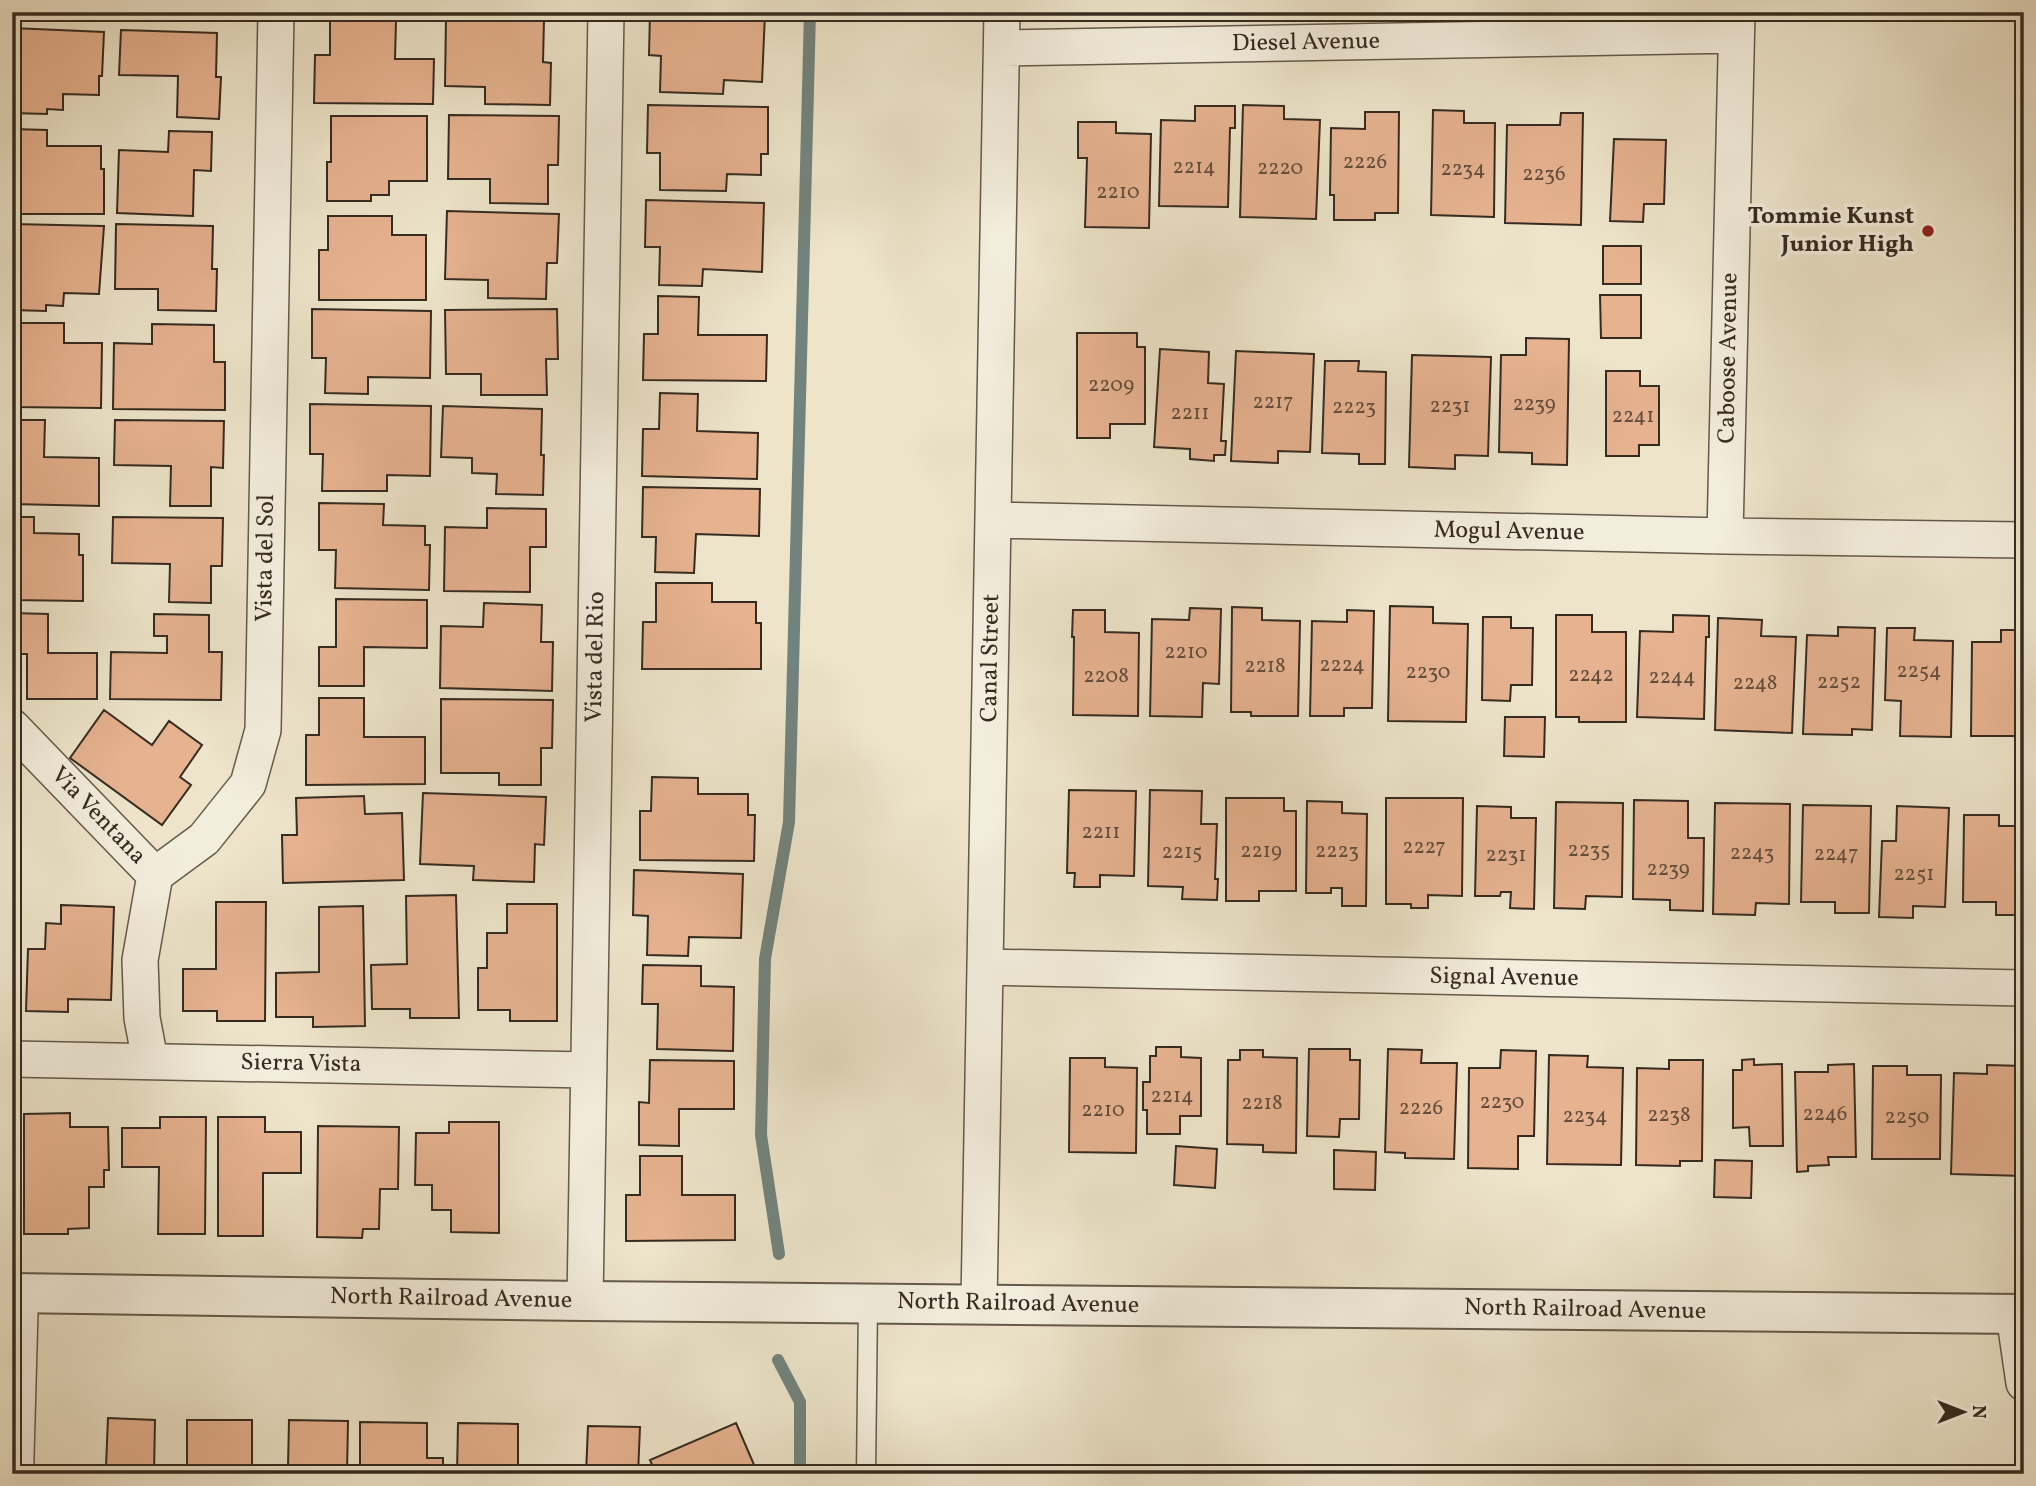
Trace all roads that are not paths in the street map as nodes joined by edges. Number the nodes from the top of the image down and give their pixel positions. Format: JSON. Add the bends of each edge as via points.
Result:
{"nodes":[{"id":1,"x":276,"y":12,"type":"edge"},
{"id":2,"x":606,"y":12,"type":"edge"},
{"id":3,"x":1002,"y":12,"type":"edge"},
{"id":4,"x":1737,"y":24,"type":"edge"},
{"id":5,"x":1002,"y":48,"type":"junction"},
{"id":6,"x":993,"y":520,"type":"junction"},
{"id":7,"x":1726,"y":536,"type":"junction"},
{"id":8,"x":2024,"y":540,"type":"edge"},
{"id":9,"x":12,"y":727,"type":"edge"},
{"id":10,"x":155,"y":875,"type":"junction"},
{"id":11,"x":985,"y":967,"type":"junction"},
{"id":12,"x":2024,"y":988,"type":"edge"},
{"id":13,"x":12,"y":1059,"type":"edge"},
{"id":14,"x":150,"y":1060,"type":"junction"},
{"id":15,"x":589,"y":1070,"type":"junction"},
{"id":16,"x":20,"y":1293,"type":"edge"},
{"id":17,"x":585,"y":1301,"type":"junction"},
{"id":18,"x":868,"y":1303,"type":"junction"},
{"id":19,"x":979,"y":1303,"type":"junction"},
{"id":20,"x":2019,"y":1314,"type":"edge"},
{"id":21,"x":2024,"y":1383,"type":"edge"},
{"id":22,"x":24,"y":1474,"type":"edge"},
{"id":23,"x":866,"y":1474,"type":"edge"}],
"edges":[{"from":1,"to":10,"type":"street","name":"Vista del Sol","via":[[263,730],[248,783],[204,839]]},
{"from":2,"to":15,"type":"street","name":"Vista del Rio"},
{"from":3,"to":5,"type":"street","name":"Canal Street"},
{"from":4,"to":5,"type":"street","name":"Diesel Avenue"},
{"from":4,"to":7,"type":"street","name":"Caboose Avenue"},
{"from":5,"to":6,"type":"street","name":"Canal Street"},
{"from":6,"to":7,"type":"street","name":"Mogul Avenue"},
{"from":6,"to":11,"type":"street","name":"Canal Street"},
{"from":7,"to":8,"type":"street","name":"Mogul Avenue"},
{"from":9,"to":10,"type":"street","name":"Via Ventana"},
{"from":10,"to":14,"type":"street","via":[[141,960],[142,1018]]},
{"from":11,"to":12,"type":"street","name":"Signal Avenue"},
{"from":11,"to":19,"type":"street","name":"Canal Street"},
{"from":13,"to":14,"type":"street","name":"Sierra Vista"},
{"from":14,"to":15,"type":"street","name":"Sierra Vista"},
{"from":15,"to":17,"type":"street","name":"Vista del Rio"},
{"from":16,"to":17,"type":"street","name":"North Railroad Avenue"},
{"from":16,"to":22,"type":"lane"},
{"from":17,"to":18,"type":"street","name":"North Railroad Avenue"},
{"from":18,"to":19,"type":"street","name":"North Railroad Avenue"},
{"from":18,"to":23,"type":"lane"},
{"from":19,"to":20,"type":"street","name":"North Railroad Avenue"},
{"from":20,"to":21,"type":"street"}]}
